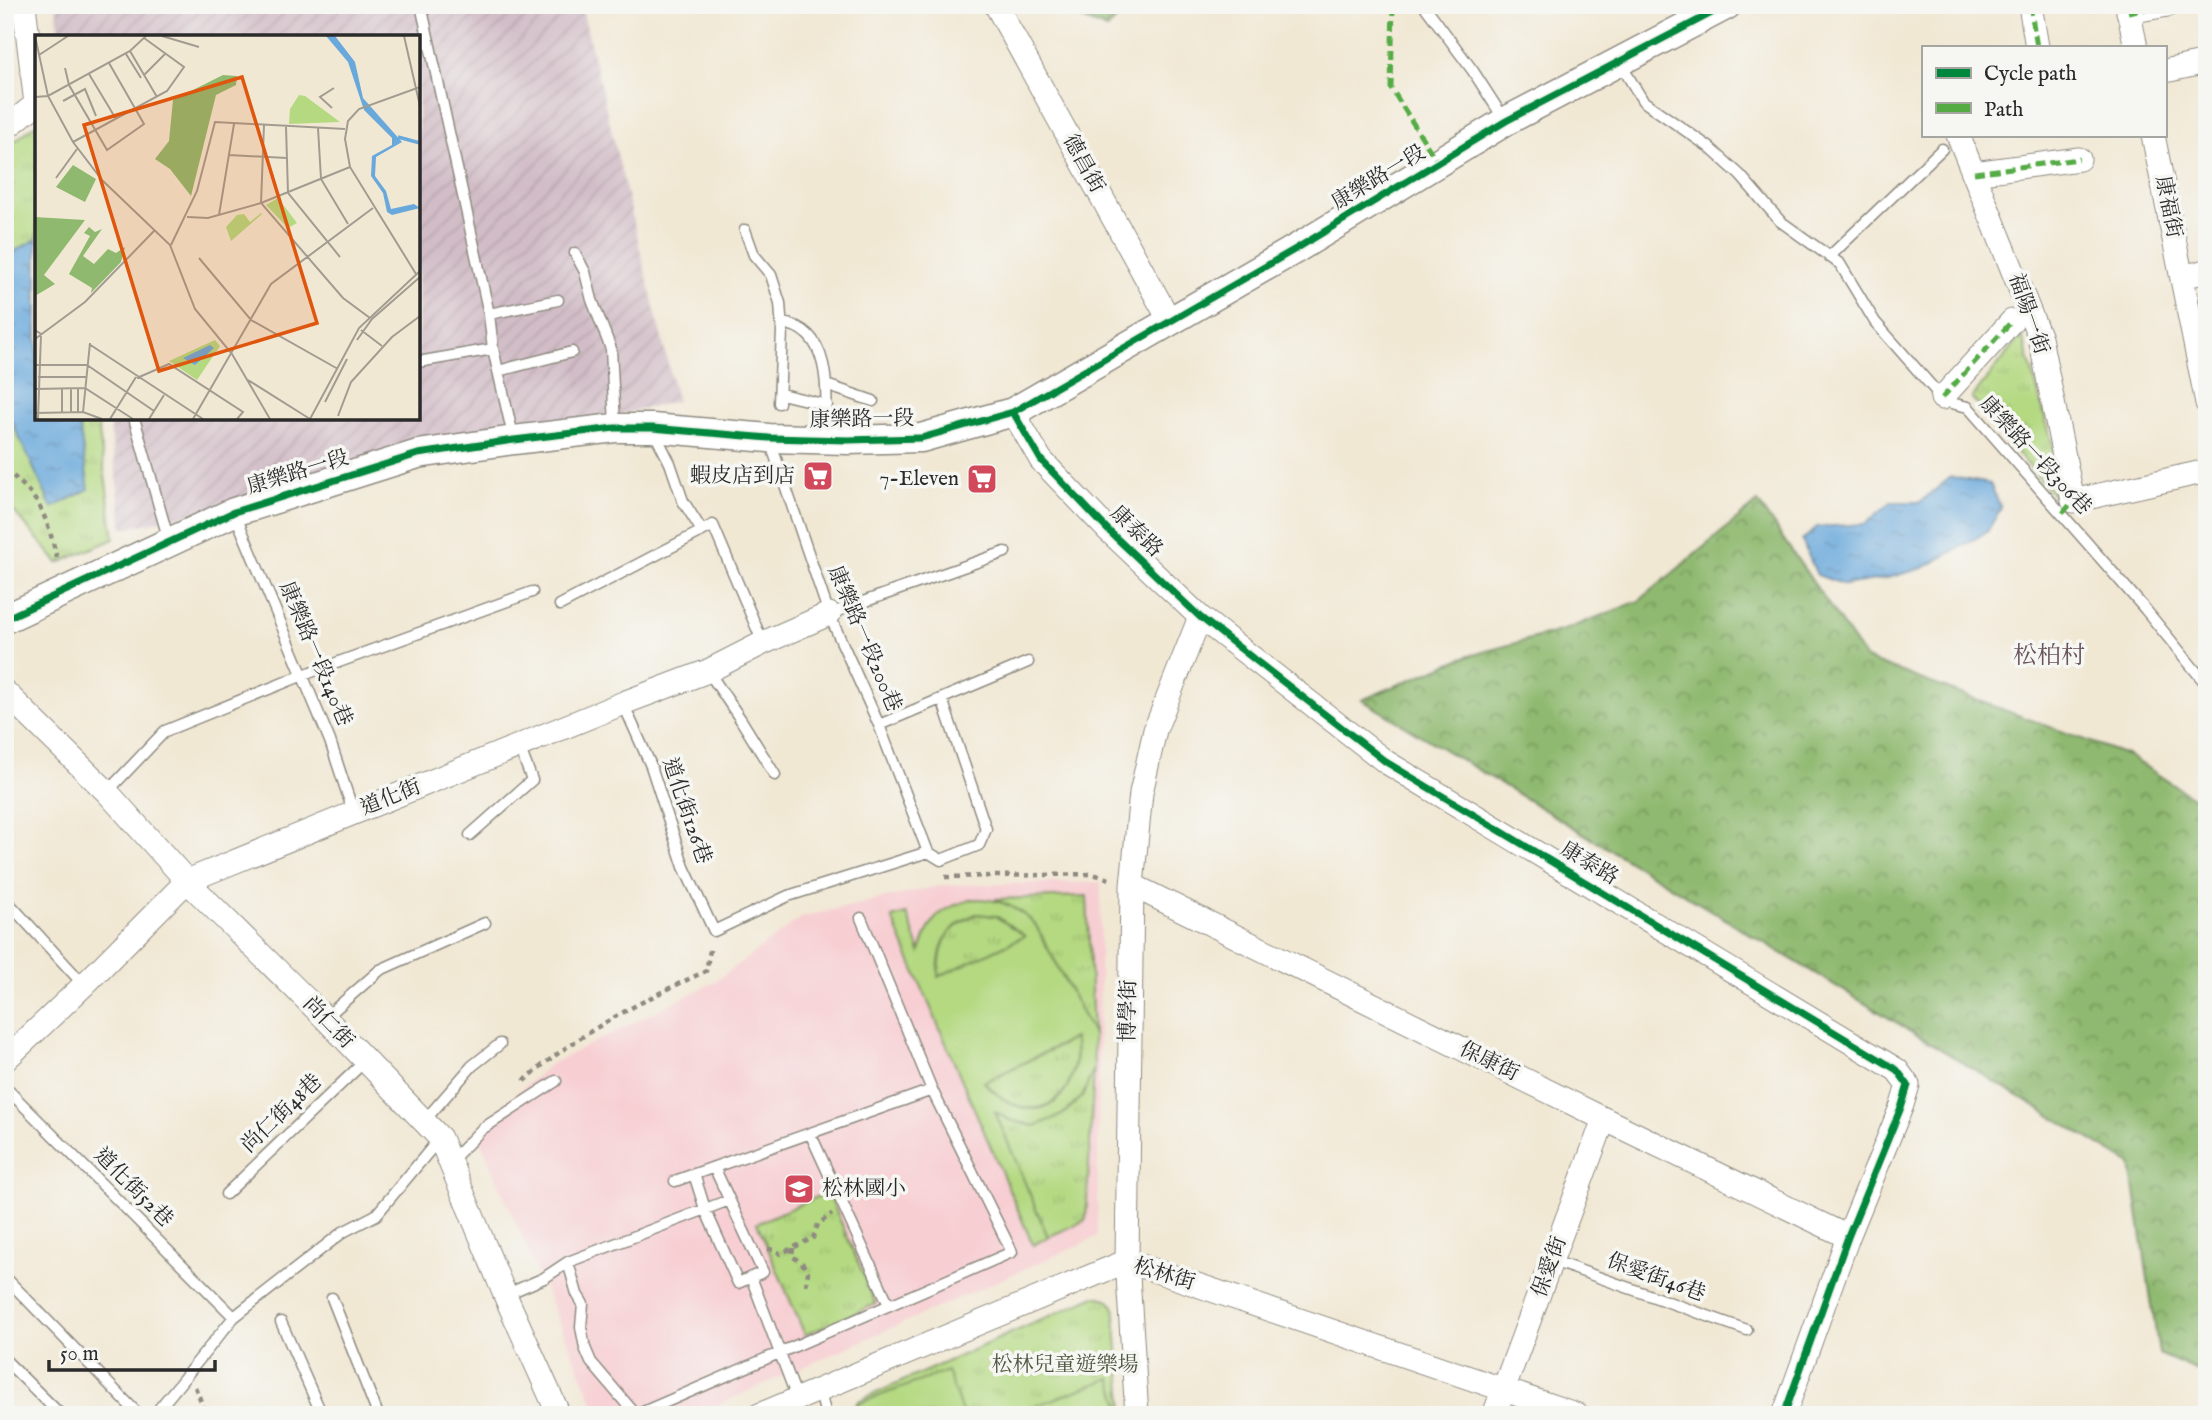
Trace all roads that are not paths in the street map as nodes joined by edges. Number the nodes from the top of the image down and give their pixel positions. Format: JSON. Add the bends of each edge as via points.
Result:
{"nodes":[{"id":1,"x":24,"y":5,"type":"edge"},
{"id":2,"x":421,"y":5,"type":"edge"},
{"id":3,"x":996,"y":5,"type":"edge"},
{"id":4,"x":1423,"y":5,"type":"edge"},
{"id":5,"x":1727,"y":5,"type":"edge"},
{"id":6,"x":2030,"y":5,"type":"edge"},
{"id":7,"x":2168,"y":5,"type":"edge"},
{"id":8,"x":2128,"y":9,"type":"edge"},
{"id":9,"x":2037,"y":46,"type":"edge"},
{"id":10,"x":2136,"y":46,"type":"edge"},
{"id":11,"x":1620,"y":62,"type":"junction"},
{"id":12,"x":2207,"y":62,"type":"edge"},
{"id":13,"x":2166,"y":71,"type":"edge"},
{"id":14,"x":35,"y":96,"type":"edge"},
{"id":15,"x":35,"y":105,"type":"edge"},
{"id":16,"x":1506,"y":121,"type":"junction"},
{"id":17,"x":5,"y":129,"type":"edge"},
{"id":18,"x":2153,"y":136,"type":"edge"},
{"id":19,"x":1950,"y":142,"type":"edge"},
{"id":20,"x":2079,"y":159,"type":"dead end"},
{"id":21,"x":1974,"y":173,"type":"junction"},
{"id":22,"x":745,"y":230,"type":"dead end"},
{"id":23,"x":575,"y":253,"type":"dead end"},
{"id":24,"x":1829,"y":257,"type":"junction"},
{"id":25,"x":2207,"y":271,"type":"edge"},
{"id":26,"x":2182,"y":277,"type":"junction"},
{"id":27,"x":558,"y":300,"type":"dead end"},
{"id":28,"x":489,"y":314,"type":"junction"},
{"id":29,"x":2012,"y":321,"type":"dead end"},
{"id":30,"x":781,"y":323,"type":"junction"},
{"id":31,"x":1171,"y":323,"type":"junction"},
{"id":32,"x":493,"y":349,"type":"junction"},
{"id":33,"x":572,"y":352,"type":"dead end"},
{"id":34,"x":420,"y":362,"type":"edge"},
{"id":35,"x":498,"y":370,"type":"junction"},
{"id":36,"x":826,"y":385,"type":"junction"},
{"id":37,"x":1942,"y":398,"type":"junction"},
{"id":38,"x":873,"y":401,"type":"dead end"},
{"id":39,"x":2207,"y":402,"type":"edge"},
{"id":40,"x":827,"y":405,"type":"junction"},
{"id":41,"x":1013,"y":412,"type":"junction"},
{"id":42,"x":135,"y":420,"type":"edge"},
{"id":43,"x":615,"y":428,"type":"junction"},
{"id":44,"x":652,"y":428,"type":"junction"},
{"id":45,"x":769,"y":438,"type":"junction"},
{"id":46,"x":824,"y":439,"type":"junction"},
{"id":47,"x":514,"y":440,"type":"junction"},
{"id":48,"x":2207,"y":471,"type":"edge"},
{"id":49,"x":234,"y":512,"type":"junction"},
{"id":50,"x":702,"y":531,"type":"junction"},
{"id":51,"x":169,"y":541,"type":"junction"},
{"id":52,"x":1005,"y":552,"type":"dead end"},
{"id":53,"x":532,"y":592,"type":"dead end"},
{"id":54,"x":560,"y":605,"type":"dead end"},
{"id":55,"x":829,"y":614,"type":"junction"},
{"id":56,"x":1200,"y":617,"type":"junction"},
{"id":57,"x":5,"y":619,"type":"edge"},
{"id":58,"x":763,"y":643,"type":"junction"},
{"id":59,"x":1028,"y":662,"type":"dead end"},
{"id":60,"x":708,"y":671,"type":"junction"},
{"id":61,"x":303,"y":675,"type":"junction"},
{"id":62,"x":2207,"y":685,"type":"edge"},
{"id":63,"x":7,"y":697,"type":"edge"},
{"id":64,"x":942,"y":699,"type":"junction"},
{"id":65,"x":623,"y":703,"type":"junction"},
{"id":66,"x":879,"y":725,"type":"junction"},
{"id":67,"x":519,"y":746,"type":"junction"},
{"id":68,"x":775,"y":775,"type":"dead end"},
{"id":69,"x":107,"y":792,"type":"junction"},
{"id":70,"x":354,"y":814,"type":"junction"},
{"id":71,"x":470,"y":835,"type":"dead end"},
{"id":72,"x":928,"y":852,"type":"junction"},
{"id":73,"x":187,"y":881,"type":"junction"},
{"id":74,"x":1132,"y":885,"type":"junction"},
{"id":75,"x":5,"y":899,"type":"edge"},
{"id":76,"x":861,"y":918,"type":"dead end"},
{"id":77,"x":485,"y":923,"type":"dead end"},
{"id":78,"x":84,"y":985,"type":"junction"},
{"id":79,"x":324,"y":1018,"type":"junction"},
{"id":80,"x":500,"y":1044,"type":"dead end"},
{"id":81,"x":5,"y":1060,"type":"edge"},
{"id":82,"x":365,"y":1060,"type":"junction"},
{"id":83,"x":556,"y":1081,"type":"dead end"},
{"id":84,"x":5,"y":1087,"type":"edge"},
{"id":85,"x":932,"y":1090,"type":"junction"},
{"id":86,"x":1604,"y":1119,"type":"junction"},
{"id":87,"x":425,"y":1120,"type":"junction"},
{"id":88,"x":810,"y":1133,"type":"junction"},
{"id":89,"x":440,"y":1138,"type":"junction"},
{"id":90,"x":451,"y":1161,"type":"junction"},
{"id":91,"x":714,"y":1167,"type":"junction"},
{"id":92,"x":694,"y":1174,"type":"junction"},
{"id":93,"x":675,"y":1181,"type":"dead end"},
{"id":94,"x":226,"y":1194,"type":"dead end"},
{"id":95,"x":729,"y":1199,"type":"junction"},
{"id":96,"x":705,"y":1209,"type":"junction"},
{"id":97,"x":1848,"y":1237,"type":"junction"},
{"id":98,"x":1127,"y":1261,"type":"junction"},
{"id":99,"x":1553,"y":1261,"type":"junction"},
{"id":100,"x":568,"y":1262,"type":"junction"},
{"id":101,"x":5,"y":1277,"type":"edge"},
{"id":102,"x":751,"y":1277,"type":"junction"},
{"id":103,"x":505,"y":1295,"type":"junction"},
{"id":104,"x":332,"y":1298,"type":"dead end"},
{"id":105,"x":889,"y":1305,"type":"junction"},
{"id":106,"x":234,"y":1317,"type":"junction"},
{"id":107,"x":281,"y":1322,"type":"dead end"},
{"id":108,"x":1747,"y":1330,"type":"dead end"},
{"id":109,"x":779,"y":1353,"type":"junction"},
{"id":110,"x":5,"y":1360,"type":"edge"},
{"id":111,"x":1504,"y":1388,"type":"junction"},
{"id":112,"x":819,"y":1390,"type":"junction"},
{"id":113,"x":797,"y":1398,"type":"junction"},
{"id":114,"x":61,"y":1415,"type":"edge"},
{"id":115,"x":139,"y":1415,"type":"edge"},
{"id":116,"x":153,"y":1415,"type":"edge"},
{"id":117,"x":322,"y":1415,"type":"edge"},
{"id":118,"x":378,"y":1415,"type":"edge"},
{"id":119,"x":559,"y":1415,"type":"edge"},
{"id":120,"x":759,"y":1415,"type":"edge"},
{"id":121,"x":826,"y":1415,"type":"edge"},
{"id":122,"x":1137,"y":1415,"type":"edge"},
{"id":123,"x":1494,"y":1415,"type":"edge"},
{"id":124,"x":1578,"y":1415,"type":"edge"},
{"id":125,"x":1784,"y":1415,"type":"edge"}],
"edges":[{"from":1,"to":14,"type":"street"},
{"from":2,"to":28,"type":"lane"},
{"from":3,"to":31,"type":"street","name":"德昌街"},
{"from":4,"to":16,"type":"lane"},
{"from":5,"to":11,"type":"street","name":"康樂路一段"},
{"from":6,"to":9,"type":"street"},
{"from":7,"to":8,"type":"street"},
{"from":8,"to":10,"type":"street"},
{"from":11,"to":16,"type":"street","name":"康樂路一段"},
{"from":11,"to":24,"type":"lane","name":"康樂路一段306巷","via":[[1643,101],[1709,147],[1780,221]]},
{"from":12,"to":13,"type":"street"},
{"from":15,"to":17,"type":"street"},
{"from":16,"to":31,"type":"street","name":"康樂路一段"},
{"from":18,"to":26,"type":"street","name":"康福街"},
{"from":19,"to":21,"type":"street","name":"福陽一街"},
{"from":19,"to":24,"type":"lane"},
{"from":20,"to":21,"type":"street"},
{"from":21,"to":48,"type":"street","name":"福陽一街","via":[[2040,338],[2073,501]]},
{"from":22,"to":30,"type":"lane","via":[[754,255],[771,275]]},
{"from":23,"to":43,"type":"lane","via":[[611,349]]},
{"from":24,"to":37,"type":"lane","name":"康樂路一段306巷","via":[[1840,264],[1875,322]]},
{"from":25,"to":26,"type":"street"},
{"from":26,"to":39,"type":"street","name":"康福街"},
{"from":27,"to":28,"type":"lane"},
{"from":28,"to":32,"type":"lane"},
{"from":29,"to":37,"type":"street"},
{"from":30,"to":36,"type":"lane","via":[[794,324],[815,343]]},
{"from":30,"to":40,"type":"lane","via":[[780,399]]},
{"from":31,"to":41,"type":"street","name":"康樂路一段"},
{"from":32,"to":34,"type":"lane"},
{"from":32,"to":35,"type":"lane"},
{"from":33,"to":35,"type":"lane"},
{"from":35,"to":47,"type":"lane"},
{"from":36,"to":38,"type":"lane"},
{"from":36,"to":40,"type":"lane"},
{"from":37,"to":62,"type":"lane","name":"康樂路一段306巷","via":[[1968,407]]},
{"from":40,"to":46,"type":"lane"},
{"from":41,"to":46,"type":"street","name":"康樂路一段","via":[[921,438]]},
{"from":41,"to":56,"type":"street","name":"康泰路","via":[[1041,460]]},
{"from":42,"to":51,"type":"lane"},
{"from":43,"to":44,"type":"street","name":"康樂路一段"},
{"from":43,"to":47,"type":"street","name":"康樂路一段"},
{"from":44,"to":45,"type":"street","name":"康樂路一段"},
{"from":44,"to":50,"type":"lane","via":[[683,501]]},
{"from":45,"to":46,"type":"street","name":"康樂路一段"},
{"from":45,"to":55,"type":"lane","name":"康樂路一段200巷"},
{"from":47,"to":49,"type":"street","name":"康樂路一段","via":[[418,454]]},
{"from":49,"to":51,"type":"street","name":"康樂路一段"},
{"from":49,"to":61,"type":"lane","name":"康樂路一段140巷"},
{"from":50,"to":54,"type":"lane"},
{"from":50,"to":58,"type":"lane","via":[[713,525]]},
{"from":51,"to":57,"type":"street","name":"康樂路一段"},
{"from":52,"to":55,"type":"lane"},
{"from":53,"to":61,"type":"lane"},
{"from":55,"to":58,"type":"street","name":"道化街"},
{"from":55,"to":66,"type":"lane","name":"康樂路一段200巷"},
{"from":56,"to":74,"type":"street","name":"博學街","via":[[1155,730],[1141,793]]},
{"from":56,"to":97,"type":"street","name":"康泰路","via":[[1387,762],[1897,1070],[1908,1085]]},
{"from":58,"to":60,"type":"street","name":"道化街"},
{"from":59,"to":64,"type":"lane"},
{"from":60,"to":65,"type":"street","name":"道化街"},
{"from":60,"to":68,"type":"lane"},
{"from":61,"to":69,"type":"lane","via":[[165,731]]},
{"from":61,"to":70,"type":"lane","name":"康樂路一段140巷"},
{"from":63,"to":69,"type":"street","name":"尚仁街"},
{"from":64,"to":66,"type":"lane"},
{"from":64,"to":72,"type":"lane","via":[[986,829],[979,845],[941,860]]},
{"from":65,"to":67,"type":"street","name":"道化街"},
{"from":65,"to":72,"type":"lane","name":"道化街126巷","via":[[651,766],[684,867],[714,931],[788,896]]},
{"from":66,"to":72,"type":"lane","name":"康樂路一段200巷"},
{"from":67,"to":70,"type":"street","name":"道化街"},
{"from":67,"to":71,"type":"lane","via":[[532,780]]},
{"from":69,"to":73,"type":"street","name":"尚仁街"},
{"from":70,"to":73,"type":"street","name":"道化街"},
{"from":73,"to":78,"type":"street","name":"道化街"},
{"from":73,"to":79,"type":"street","name":"尚仁街"},
{"from":74,"to":86,"type":"street","name":"保康街"},
{"from":74,"to":98,"type":"street","name":"博學街"},
{"from":75,"to":78,"type":"lane"},
{"from":76,"to":85,"type":"lane"},
{"from":77,"to":79,"type":"lane","via":[[380,970]]},
{"from":78,"to":81,"type":"street","name":"道化街"},
{"from":79,"to":82,"type":"street","name":"尚仁街"},
{"from":80,"to":87,"type":"lane","via":[[472,1066]]},
{"from":82,"to":87,"type":"street","name":"尚仁街"},
{"from":82,"to":94,"type":"lane","name":"尚仁街48巷"},
{"from":83,"to":90,"type":"lane","via":[[482,1129]]},
{"from":84,"to":106,"type":"lane","name":"道化街52巷"},
{"from":85,"to":88,"type":"lane"},
{"from":85,"to":105,"type":"lane","via":[[1012,1252]]},
{"from":86,"to":97,"type":"street","name":"保康街"},
{"from":86,"to":99,"type":"street","name":"保愛街"},
{"from":87,"to":89,"type":"street","name":"尚仁街"},
{"from":88,"to":91,"type":"lane"},
{"from":88,"to":105,"type":"lane"},
{"from":89,"to":90,"type":"street","name":"尚仁街"},
{"from":89,"to":106,"type":"lane","via":[[376,1215],[343,1233]]},
{"from":90,"to":103,"type":"street","name":"尚仁街"},
{"from":91,"to":92,"type":"lane"},
{"from":91,"to":95,"type":"lane"},
{"from":92,"to":93,"type":"lane"},
{"from":92,"to":96,"type":"lane"},
{"from":95,"to":96,"type":"lane"},
{"from":95,"to":102,"type":"lane","via":[[763,1272]]},
{"from":96,"to":100,"type":"lane"},
{"from":96,"to":102,"type":"lane","via":[[738,1283]]},
{"from":97,"to":125,"type":"street","name":"康泰路"},
{"from":98,"to":111,"type":"street","name":"松林街"},
{"from":98,"to":112,"type":"street","name":"松林街"},
{"from":98,"to":122,"type":"street","name":"博學街"},
{"from":99,"to":108,"type":"lane","name":"保愛街46巷"},
{"from":99,"to":111,"type":"street","name":"保愛街"},
{"from":100,"to":103,"type":"lane"},
{"from":100,"to":109,"type":"lane","via":[[583,1304],[581,1327],[591,1362],[636,1415]]},
{"from":101,"to":115,"type":"lane"},
{"from":102,"to":109,"type":"lane"},
{"from":103,"to":119,"type":"street","name":"尚仁街"},
{"from":104,"to":118,"type":"lane"},
{"from":105,"to":109,"type":"lane"},
{"from":106,"to":116,"type":"lane"},
{"from":107,"to":117,"type":"lane"},
{"from":109,"to":113,"type":"lane"},
{"from":110,"to":114,"type":"lane"},
{"from":111,"to":123,"type":"street","name":"保愛街"},
{"from":111,"to":124,"type":"street","name":"松林街"},
{"from":112,"to":113,"type":"street","name":"松林街"},
{"from":112,"to":121,"type":"lane"},
{"from":113,"to":120,"type":"street","name":"松林街"}]}
